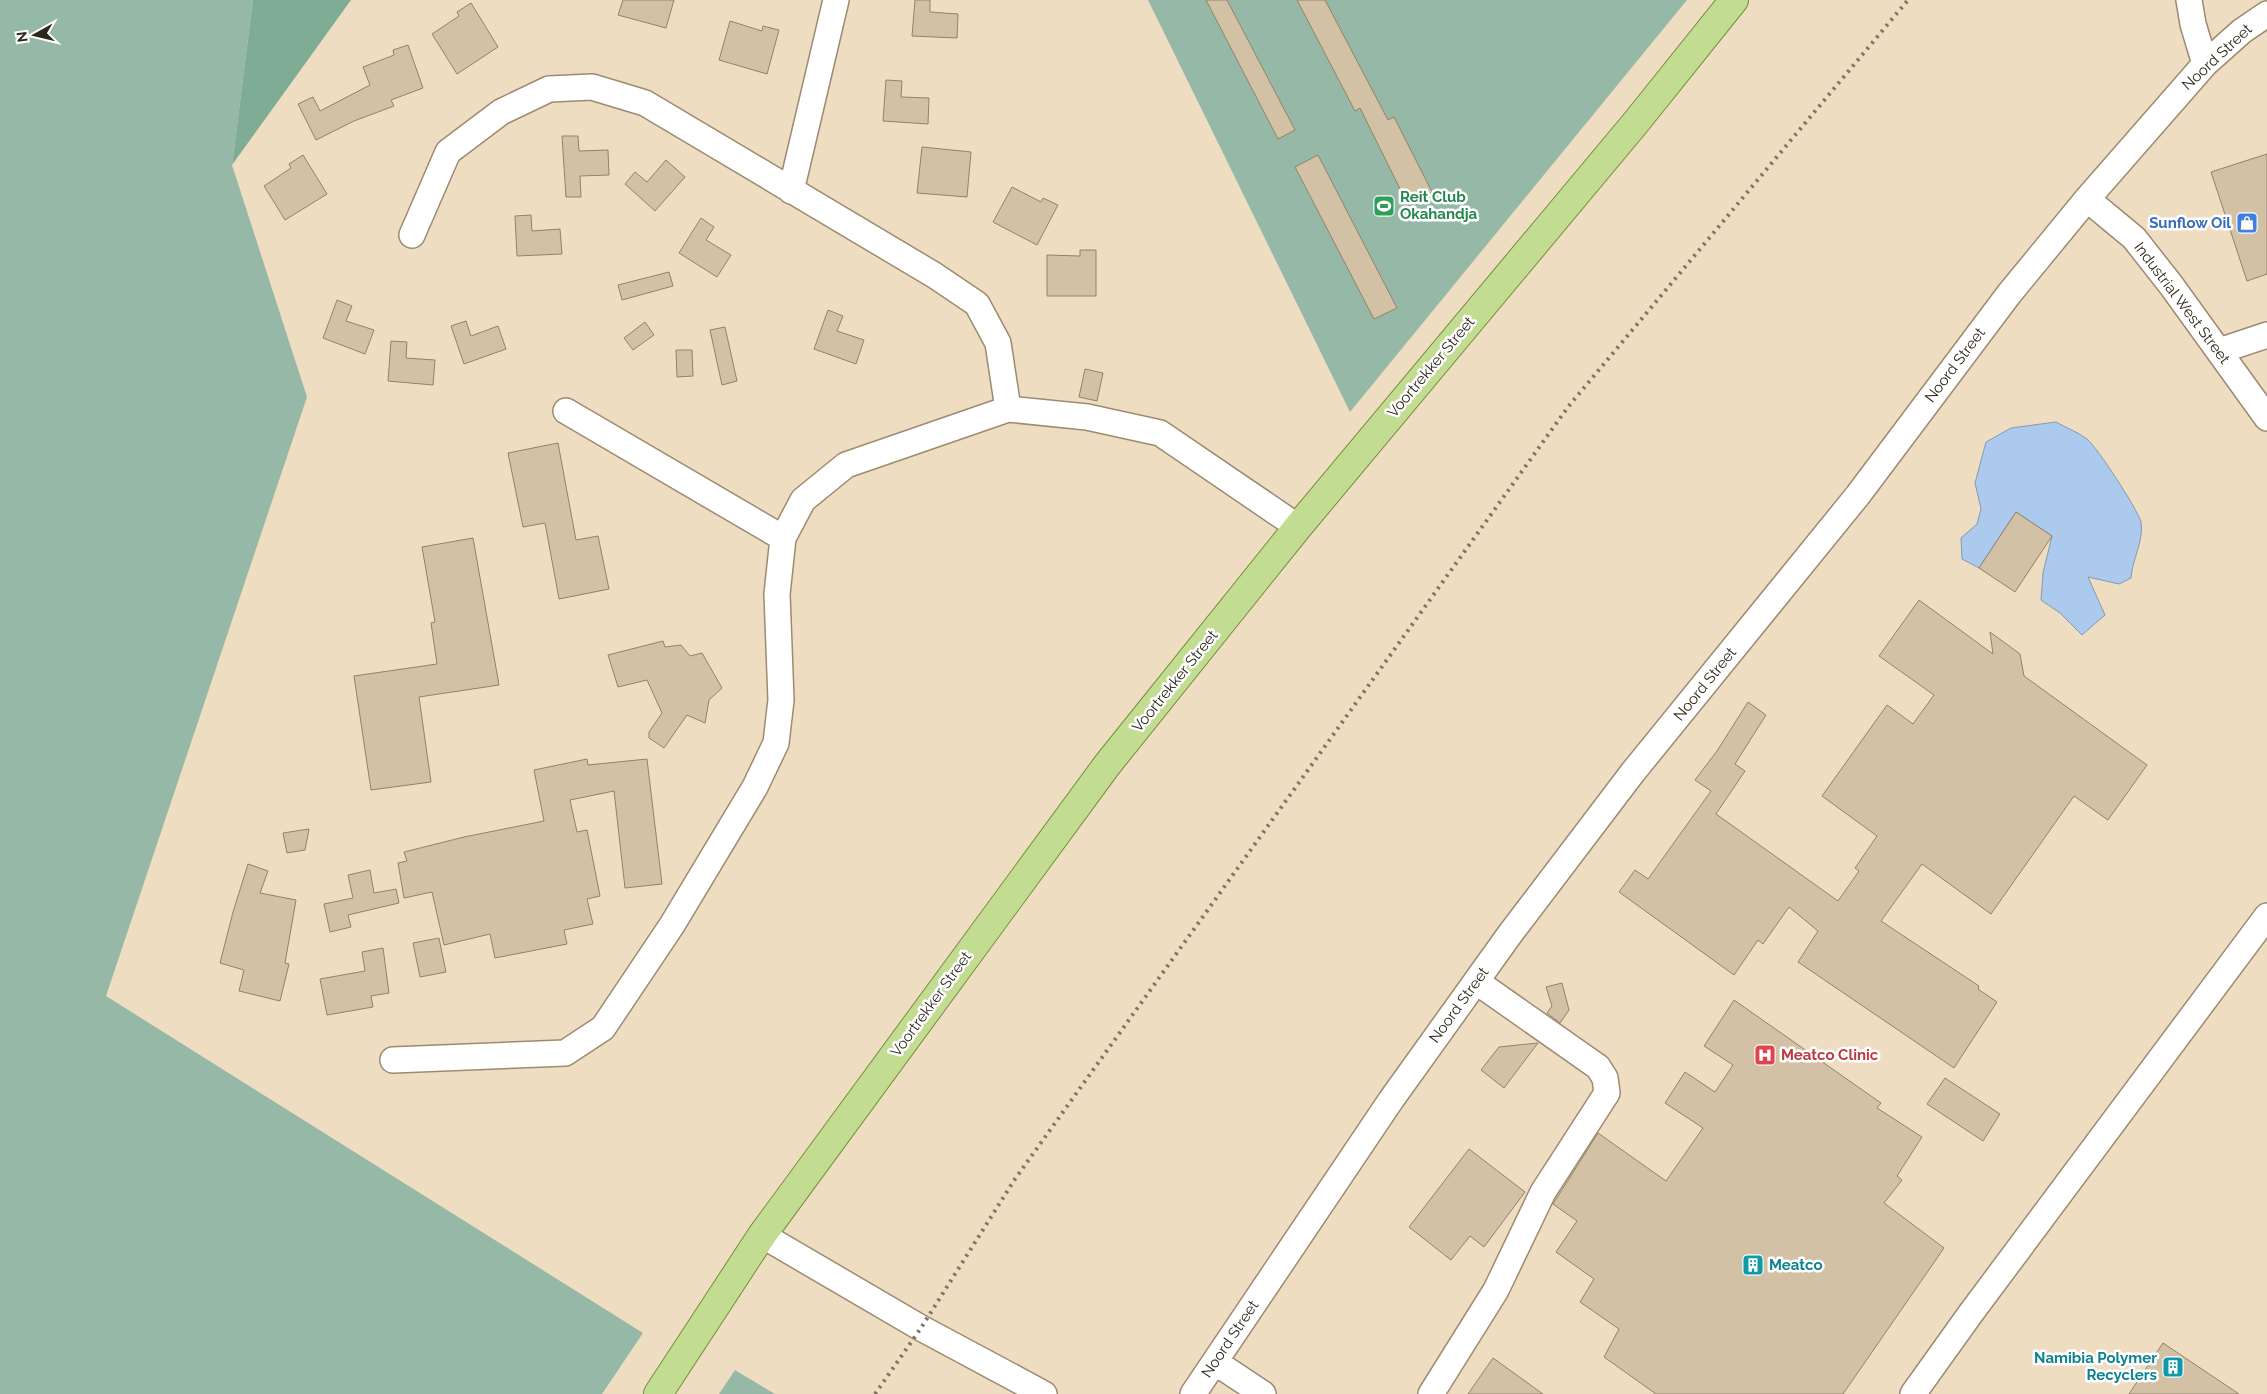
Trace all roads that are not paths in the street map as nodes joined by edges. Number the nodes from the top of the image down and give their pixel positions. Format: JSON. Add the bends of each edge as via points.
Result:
{"nodes":[{"id":1,"x":836,"y":0,"type":"edge"},
{"id":2,"x":1734,"y":0,"type":"edge"},
{"id":3,"x":2189,"y":0,"type":"edge"},
{"id":4,"x":2267,"y":14,"type":"edge"},
{"id":5,"x":2205,"y":64,"type":"junction"},
{"id":6,"x":791,"y":191,"type":"junction"},
{"id":7,"x":2087,"y":199,"type":"junction"},
{"id":8,"x":412,"y":235,"type":"dead end"},
{"id":9,"x":2267,"y":335,"type":"edge"},
{"id":10,"x":2219,"y":352,"type":"junction"},
{"id":11,"x":1008,"y":409,"type":"junction"},
{"id":12,"x":566,"y":411,"type":"dead end"},
{"id":13,"x":2267,"y":418,"type":"edge"},
{"id":14,"x":1298,"y":527,"type":"junction"},
{"id":15,"x":783,"y":538,"type":"junction"},
{"id":16,"x":2267,"y":916,"type":"edge"},
{"id":17,"x":1477,"y":982,"type":"junction"},
{"id":18,"x":393,"y":1060,"type":"dead end"},
{"id":19,"x":762,"y":1235,"type":"junction"},
{"id":20,"x":1215,"y":1362,"type":"junction"},
{"id":21,"x":658,"y":1394,"type":"edge"},
{"id":22,"x":1044,"y":1394,"type":"edge"},
{"id":23,"x":1193,"y":1394,"type":"edge"},
{"id":24,"x":1263,"y":1394,"type":"edge"},
{"id":25,"x":1431,"y":1394,"type":"edge"},
{"id":26,"x":1913,"y":1394,"type":"edge"}],
"edges":[{"from":1,"to":6,"type":"street"},
{"from":2,"to":14,"type":"main road","name":"Voortrekker Street"},
{"from":3,"to":5,"type":"street"},
{"from":4,"to":5,"type":"street","name":"Noord Street"},
{"from":5,"to":7,"type":"street","name":"Noord Street"},
{"from":6,"to":8,"type":"street","via":[[645,103],[592,87],[549,89],[501,112],[448,152]]},
{"from":6,"to":11,"type":"street","via":[[977,304],[998,342]]},
{"from":7,"to":10,"type":"street","name":"Industrial West Street","via":[[2134,238]]},
{"from":7,"to":17,"type":"street","name":"Noord Street","via":[[2009,294],[1858,495],[1633,772]]},
{"from":9,"to":10,"type":"street"},
{"from":10,"to":13,"type":"street","name":"Industrial West Street"},
{"from":11,"to":14,"type":"street","via":[[1087,417],[1160,433]]},
{"from":11,"to":15,"type":"street","via":[[846,465],[803,500]]},
{"from":12,"to":15,"type":"street"},
{"from":14,"to":19,"type":"main road","name":"Voortrekker Street","via":[[1107,765]]},
{"from":15,"to":18,"type":"street","via":[[777,594],[780,700],[776,743],[755,787],[677,917],[602,1028],[565,1053]]},
{"from":16,"to":26,"type":"street"},
{"from":17,"to":20,"type":"street","name":"Noord Street","via":[[1391,1100]]},
{"from":17,"to":25,"type":"street","via":[[1598,1067],[1605,1078],[1607,1093],[1543,1192],[1496,1290]]},
{"from":19,"to":21,"type":"main road","name":"Voortrekker Street"},
{"from":19,"to":22,"type":"street","via":[[921,1328]]},
{"from":20,"to":23,"type":"street","name":"Noord Street"},
{"from":20,"to":24,"type":"street"}]}
